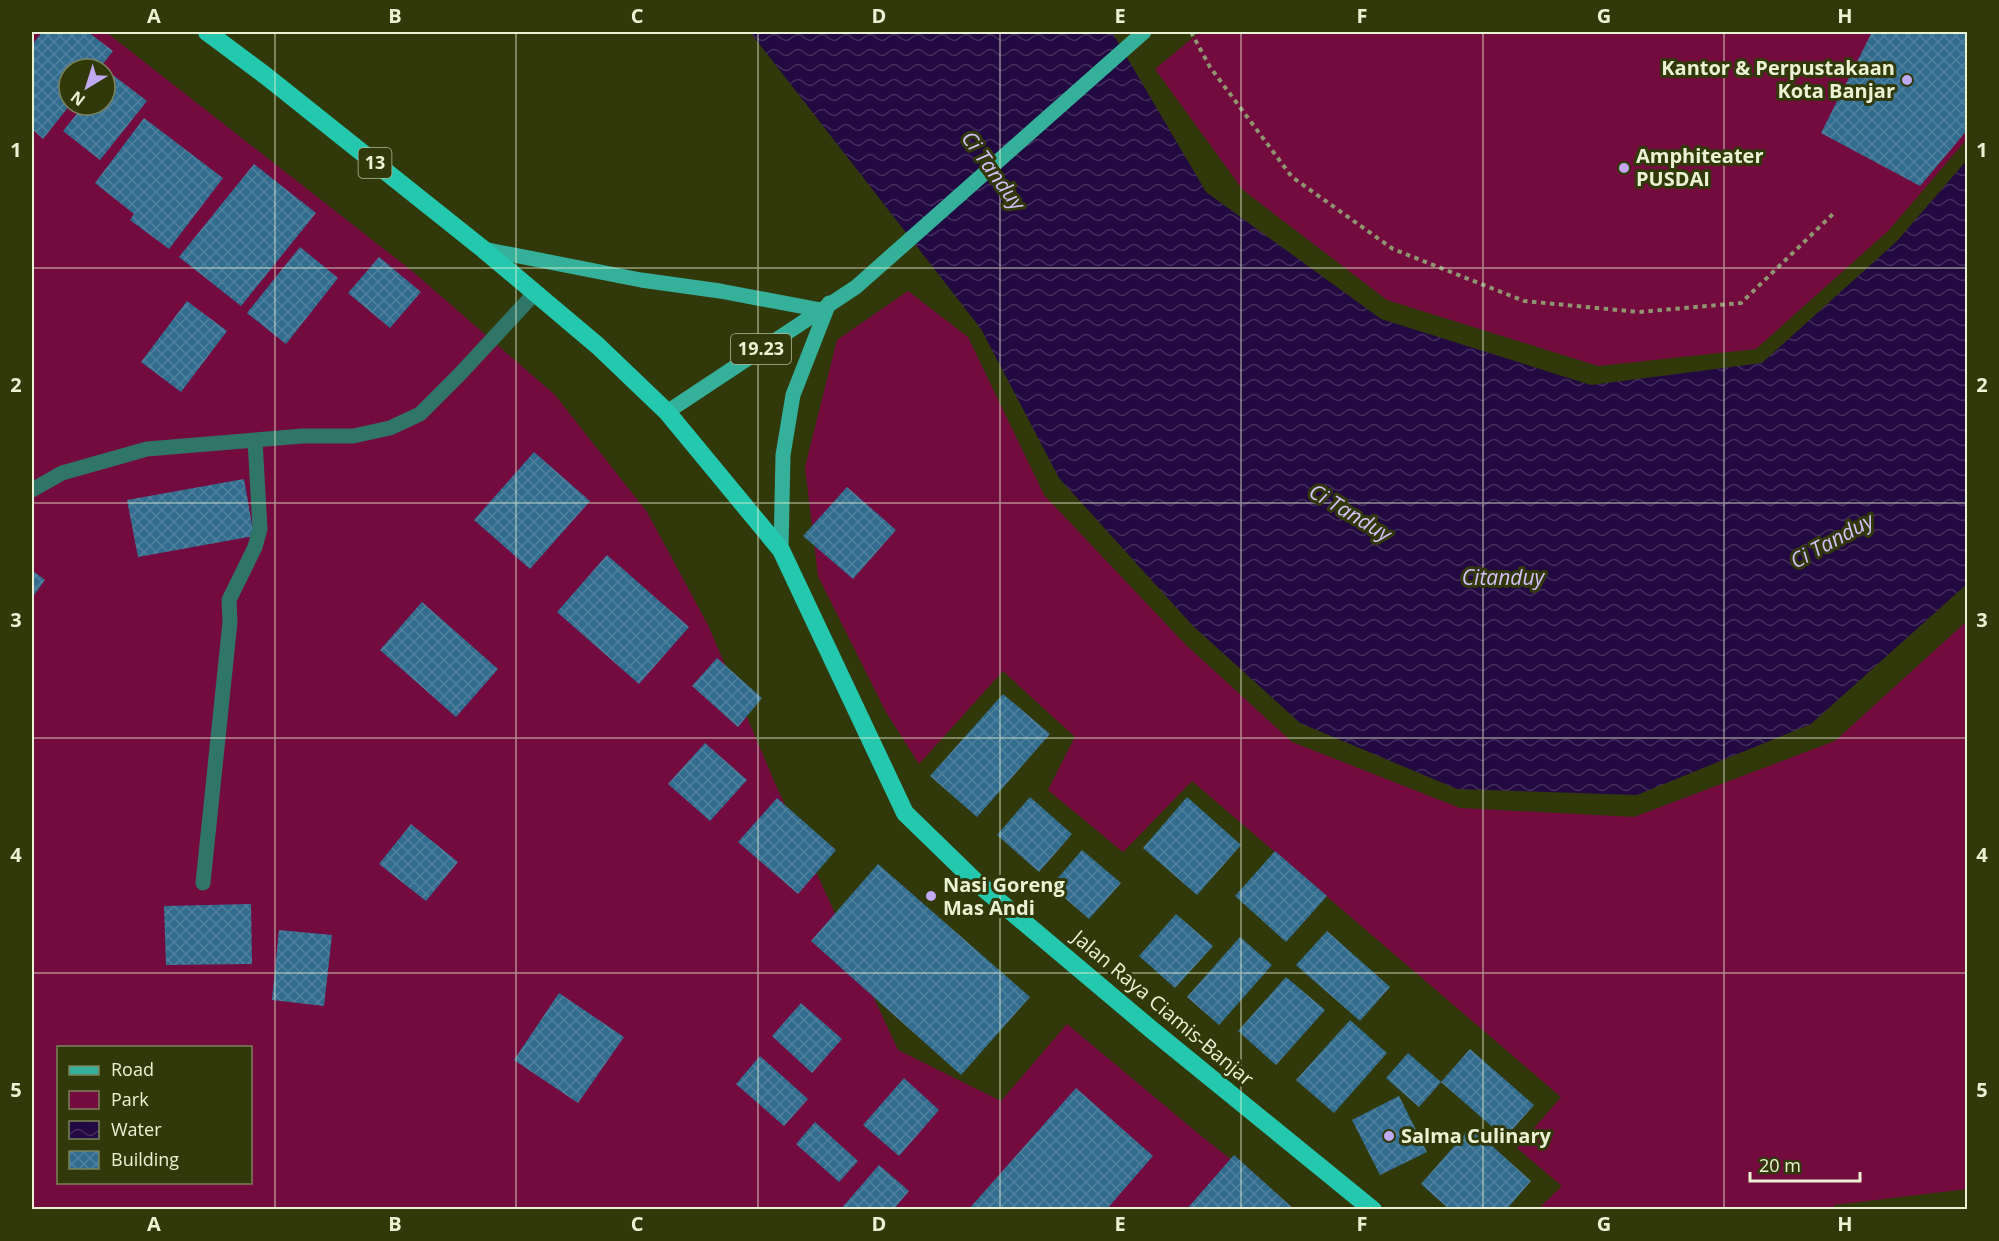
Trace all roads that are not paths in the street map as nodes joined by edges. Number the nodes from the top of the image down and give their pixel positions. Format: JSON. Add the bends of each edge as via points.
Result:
{"nodes":[{"id":1,"x":207,"y":32,"type":"edge"},
{"id":2,"x":1144,"y":32,"type":"edge"},
{"id":3,"x":483,"y":249,"type":"junction"},
{"id":4,"x":535,"y":293,"type":"junction"},
{"id":5,"x":825,"y":306,"type":"junction"},
{"id":6,"x":667,"y":412,"type":"junction"},
{"id":7,"x":255,"y":440,"type":"junction"},
{"id":8,"x":32,"y":490,"type":"edge"},
{"id":9,"x":781,"y":550,"type":"junction"},
{"id":10,"x":203,"y":883,"type":"dead end"},
{"id":11,"x":1373,"y":1209,"type":"edge"}],
"edges":[{"from":1,"to":3,"type":"highway","number":"13"},
{"from":2,"to":5,"type":"main road","number":"19.23","via":[[856,287]]},
{"from":3,"to":4,"type":"highway","number":"13"},
{"from":3,"to":5,"type":"main road","via":[[641,280]]},
{"from":4,"to":6,"type":"highway","number":"13"},
{"from":4,"to":7,"type":"street","via":[[420,414],[390,428],[353,436]]},
{"from":5,"to":6,"type":"main road","number":"19.23"},
{"from":5,"to":9,"type":"main road","via":[[793,395],[783,455]]},
{"from":6,"to":9,"type":"highway","number":"13"},
{"from":7,"to":8,"type":"street","via":[[147,449],[62,473]]},
{"from":7,"to":10,"type":"street","via":[[260,529],[229,600]]},
{"from":9,"to":11,"type":"highway","name":"Jalan Raya Ciamis-Banjar","number":"13","via":[[905,813],[975,881]]}]}
